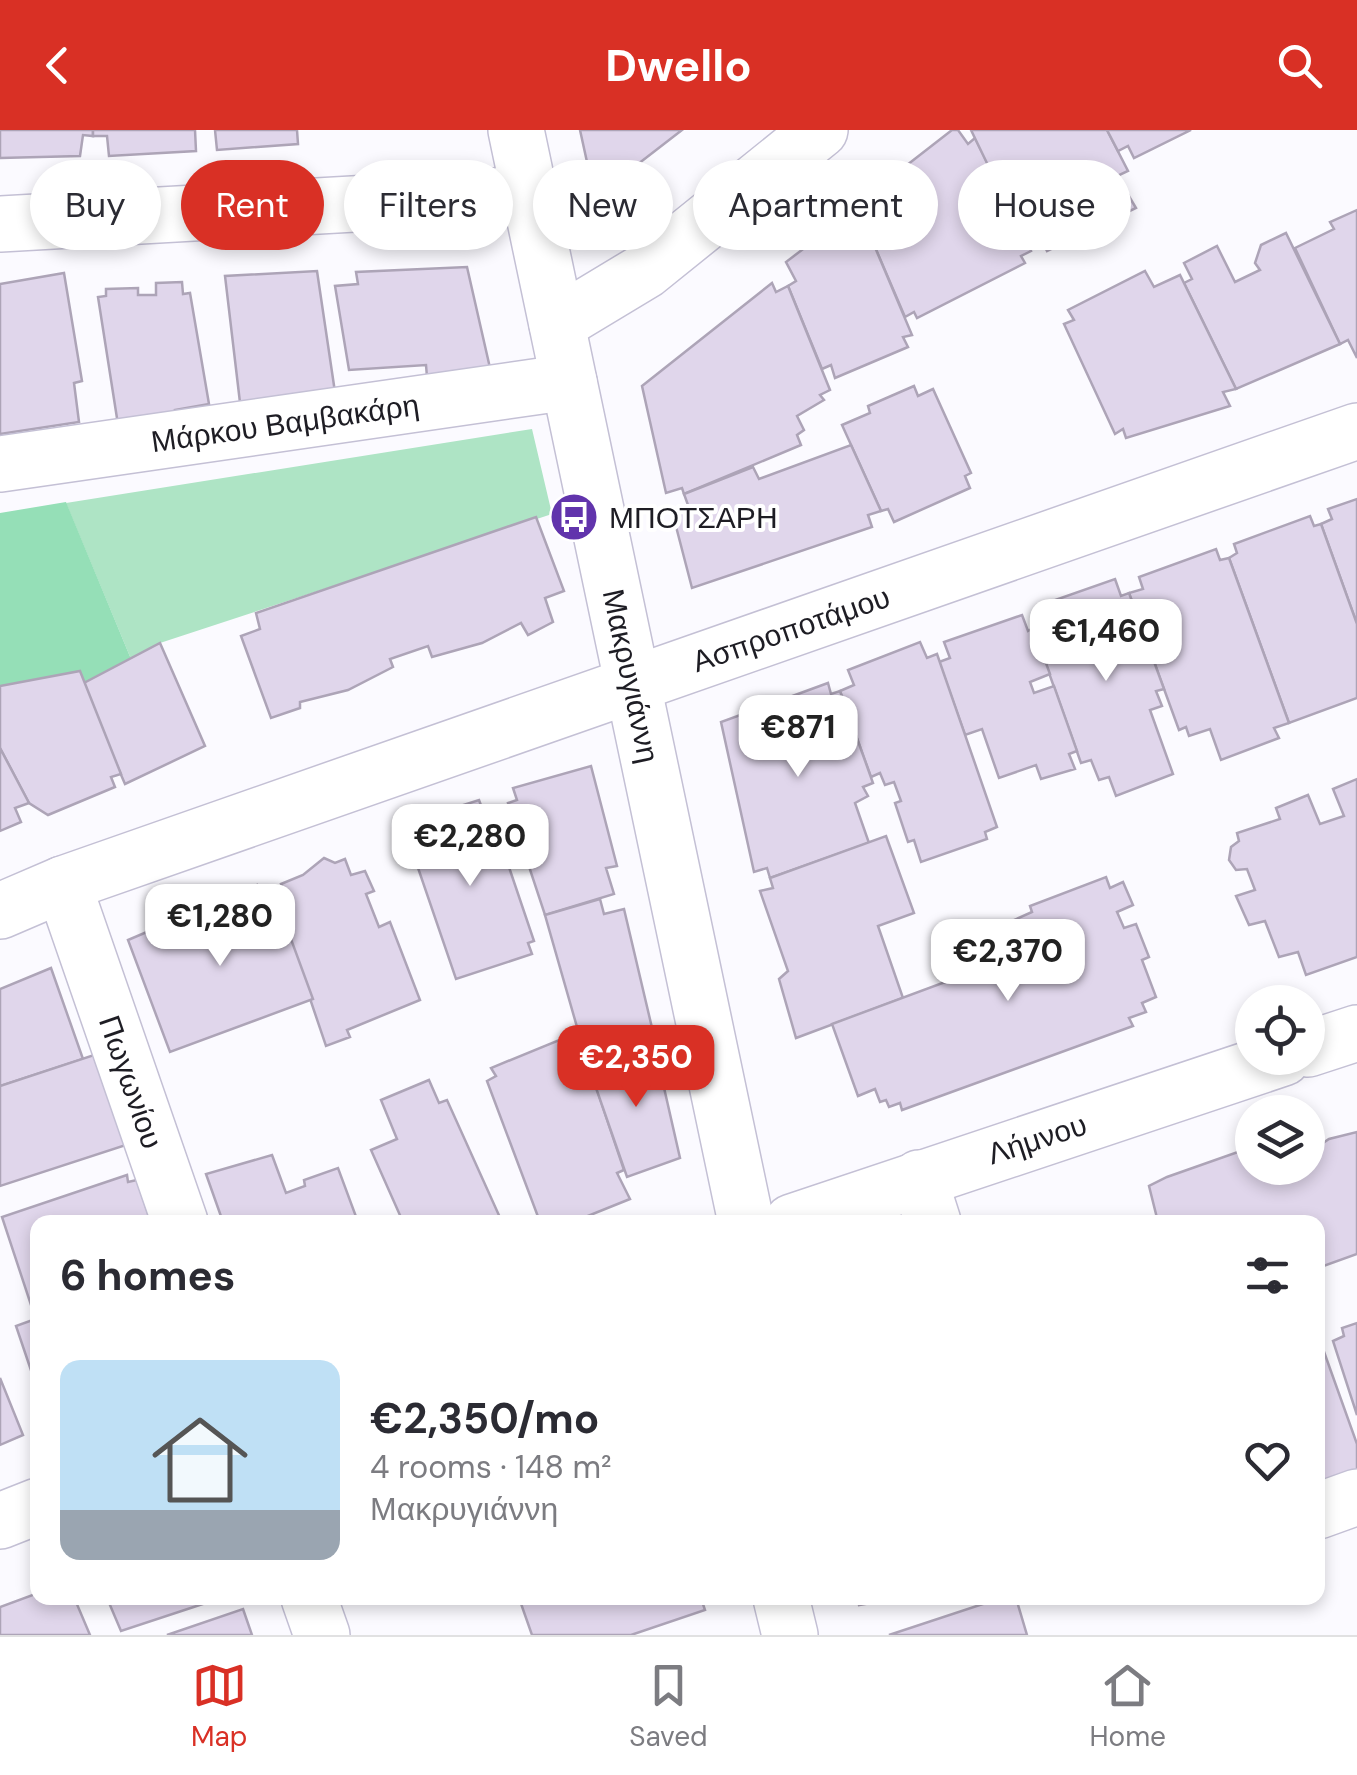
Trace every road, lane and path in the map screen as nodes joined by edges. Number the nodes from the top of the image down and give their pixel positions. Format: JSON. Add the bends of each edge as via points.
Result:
{"nodes":[{"id":1,"x":516,"y":130,"type":"edge"},
{"id":2,"x":820,"y":130,"type":"edge"},
{"id":3,"x":530,"y":194,"type":"junction"},
{"id":4,"x":0,"y":224,"type":"edge"},
{"id":5,"x":556,"y":324,"type":"junction"},
{"id":6,"x":569,"y":382,"type":"junction"},
{"id":7,"x":1357,"y":431,"type":"edge"},
{"id":8,"x":0,"y":464,"type":"edge"},
{"id":9,"x":632,"y":684,"type":"junction"},
{"id":10,"x":63,"y":884,"type":"junction"},
{"id":11,"x":0,"y":911,"type":"edge"},
{"id":12,"x":1357,"y":1033,"type":"edge"},
{"id":13,"x":1325,"y":1043,"type":"edge"},
{"id":14,"x":1239,"y":1075,"type":"edge"},
{"id":15,"x":926,"y":1200,"type":"edge"},
{"id":16,"x":178,"y":1215,"type":"edge"},
{"id":17,"x":745,"y":1215,"type":"edge"},
{"id":18,"x":835,"y":1215,"type":"edge"},
{"id":19,"x":1357,"y":1497,"type":"edge"},
{"id":20,"x":1325,"y":1508,"type":"edge"},
{"id":21,"x":30,"y":1509,"type":"edge"},
{"id":22,"x":0,"y":1521,"type":"edge"},
{"id":23,"x":311,"y":1605,"type":"edge"},
{"id":24,"x":783,"y":1605,"type":"edge"},
{"id":25,"x":322,"y":1635,"type":"edge"},
{"id":26,"x":790,"y":1635,"type":"edge"}],
"edges":[{"from":1,"to":3,"type":"street","name":"Μακρυγιάννη"},
{"from":2,"to":5,"type":"street","via":[[645,271]]},
{"from":3,"to":4,"type":"street"},
{"from":3,"to":5,"type":"street","name":"Μακρυγιάννη"},
{"from":5,"to":6,"type":"street","name":"Μακρυγιάννη"},
{"from":6,"to":8,"type":"street","name":"Μάρκου Βαμβακάρη"},
{"from":6,"to":9,"type":"street","name":"Μακρυγιάννη"},
{"from":7,"to":9,"type":"street","name":"Ασπροποτάμου"},
{"from":9,"to":10,"type":"street","name":"Ασπροποτάμου"},
{"from":9,"to":17,"type":"street","name":"Μακρυγιάννη"},
{"from":10,"to":11,"type":"street","name":"Ασπροποτάμου"},
{"from":10,"to":16,"type":"street","name":"Πωγωνίου"},
{"from":12,"to":13,"type":"street"},
{"from":14,"to":15,"type":"street","name":"Λήμνου"},
{"from":15,"to":18,"type":"street","name":"Λήμνου"},
{"from":19,"to":20,"type":"street"},
{"from":21,"to":22,"type":"street"},
{"from":23,"to":25,"type":"street"},
{"from":24,"to":26,"type":"street"}]}
